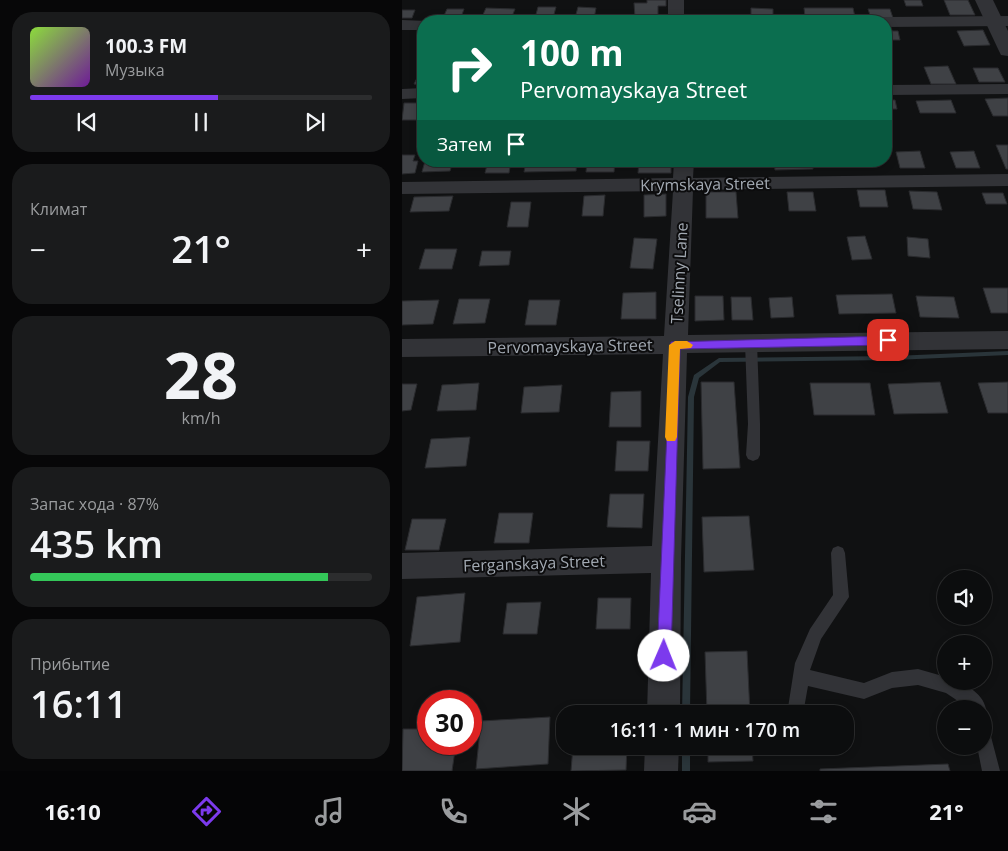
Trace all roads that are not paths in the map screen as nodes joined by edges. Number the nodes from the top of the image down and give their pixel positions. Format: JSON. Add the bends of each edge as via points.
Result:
{"nodes":[{"id":1,"x":676,"y":0,"type":"edge"},
{"id":2,"x":984,"y":0,"type":"edge"},
{"id":3,"x":676,"y":15,"type":"edge"},
{"id":4,"x":1000,"y":21,"type":"edge"},
{"id":5,"x":892,"y":22,"type":"edge"},
{"id":6,"x":402,"y":25,"type":"edge"},
{"id":7,"x":417,"y":25,"type":"edge"},
{"id":8,"x":1008,"y":51,"type":"edge"},
{"id":9,"x":1008,"y":89,"type":"edge"},
{"id":10,"x":892,"y":90,"type":"edge"},
{"id":11,"x":417,"y":93,"type":"edge"},
{"id":12,"x":402,"y":94,"type":"edge"},
{"id":13,"x":684,"y":172,"type":"edge"},
{"id":14,"x":1008,"y":180,"type":"edge"},
{"id":15,"x":402,"y":188,"type":"edge"},
{"id":16,"x":1008,"y":340,"type":"edge"},
{"id":17,"x":750,"y":344,"type":"junction"},
{"id":18,"x":675,"y":345,"type":"junction"},
{"id":19,"x":402,"y":348,"type":"edge"},
{"id":20,"x":753,"y":455,"type":"dead end"},
{"id":21,"x":838,"y":553,"type":"dead end"},
{"id":22,"x":666,"y":559,"type":"junction"},
{"id":23,"x":402,"y":566,"type":"edge"},
{"id":24,"x":801,"y":676,"type":"junction"},
{"id":25,"x":971,"y":700,"type":"edge"},
{"id":26,"x":663,"y":705,"type":"edge"},
{"id":27,"x":796,"y":705,"type":"edge"},
{"id":28,"x":662,"y":755,"type":"edge"},
{"id":29,"x":987,"y":755,"type":"edge"},
{"id":30,"x":661,"y":771,"type":"edge"},
{"id":31,"x":991,"y":771,"type":"edge"}],
"edges":[{"from":1,"to":3,"type":"street"},
{"from":2,"to":4,"type":"street"},
{"from":4,"to":5,"type":"street"},
{"from":4,"to":8,"type":"street"},
{"from":6,"to":7,"type":"street"},
{"from":9,"to":10,"type":"street"},
{"from":11,"to":12,"type":"street"},
{"from":13,"to":14,"type":"street","name":"Krymskaya Street"},
{"from":13,"to":15,"type":"street","name":"Krymskaya Street"},
{"from":13,"to":18,"type":"street","name":"Tselinny Lane"},
{"from":16,"to":17,"type":"street","name":"Pervomayskaya Street"},
{"from":17,"to":18,"type":"street","name":"Pervomayskaya Street"},
{"from":17,"to":20,"type":"lane"},
{"from":18,"to":19,"type":"street","name":"Pervomayskaya Street"},
{"from":18,"to":22,"type":"street","name":"Tselinny Lane"},
{"from":21,"to":24,"type":"lane","via":[[841,597],[815,634]]},
{"from":22,"to":23,"type":"street","name":"Ferganskaya Street"},
{"from":22,"to":26,"type":"street","name":"Tselinny Lane"},
{"from":24,"to":25,"type":"lane","via":[[864,692],[892,680],[918,677],[950,686]]},
{"from":24,"to":27,"type":"lane"},
{"from":28,"to":30,"type":"street"},
{"from":29,"to":31,"type":"lane"}]}
